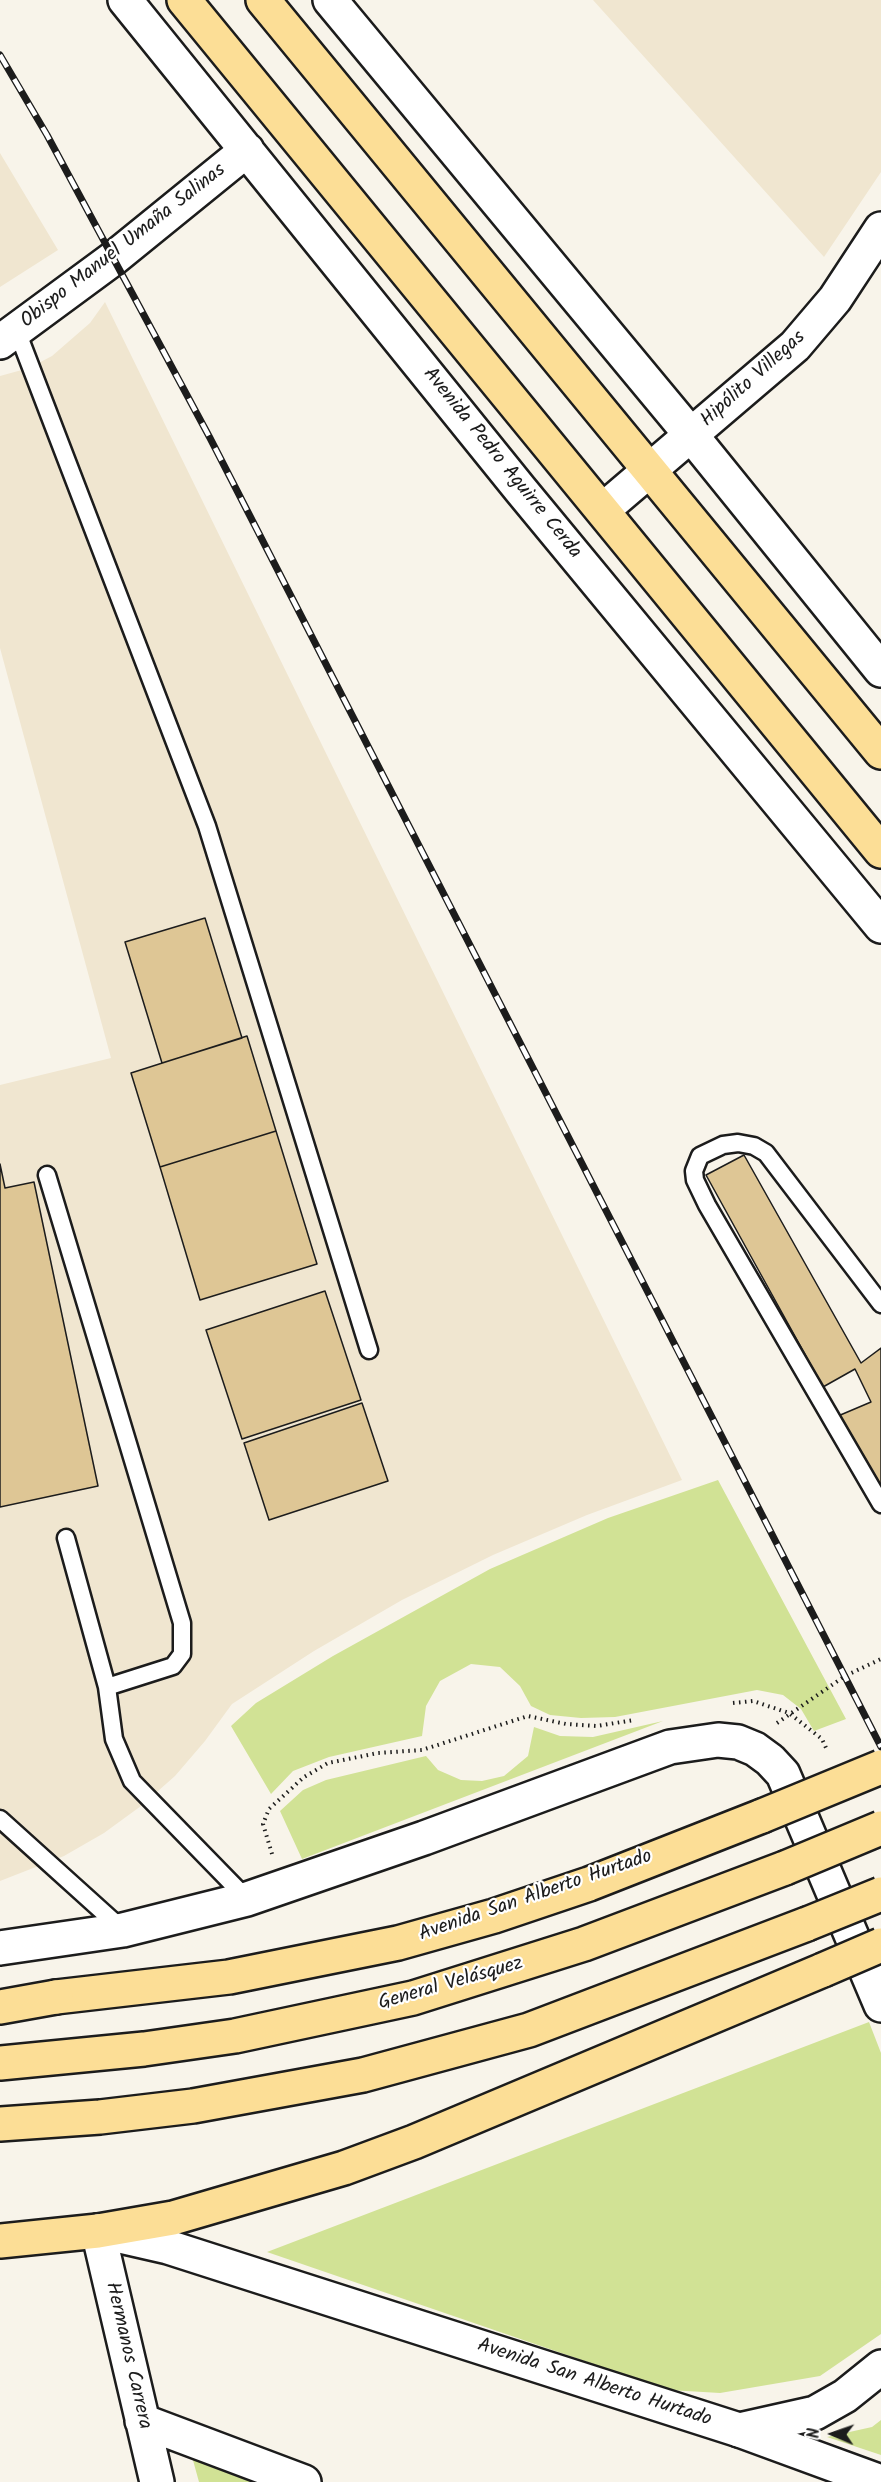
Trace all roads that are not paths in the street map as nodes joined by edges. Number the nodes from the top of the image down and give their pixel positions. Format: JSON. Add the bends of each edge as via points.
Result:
{"nodes":[{"id":1,"x":124,"y":0,"type":"edge"},
{"id":2,"x":184,"y":0,"type":"edge"},
{"id":3,"x":263,"y":0,"type":"edge"},
{"id":4,"x":330,"y":0,"type":"edge"},
{"id":5,"x":247,"y":150,"type":"junction"},
{"id":6,"x":879,"y":235,"type":"edge"},
{"id":7,"x":8,"y":337,"type":"edge"},
{"id":8,"x":691,"y":435,"type":"junction"},
{"id":9,"x":650,"y":468,"type":"junction"},
{"id":10,"x":604,"y":509,"type":"junction"},
{"id":11,"x":881,"y":670,"type":"edge"},
{"id":12,"x":881,"y":752,"type":"edge"},
{"id":13,"x":881,"y":851,"type":"edge"},
{"id":14,"x":881,"y":926,"type":"edge"},
{"id":15,"x":47,"y":1175,"type":"dead end"},
{"id":16,"x":881,"y":1304,"type":"edge"},
{"id":17,"x":369,"y":1350,"type":"dead end"},
{"id":18,"x":881,"y":1504,"type":"edge"},
{"id":19,"x":66,"y":1538,"type":"dead end"},
{"id":20,"x":107,"y":1687,"type":"junction"},
{"id":21,"x":881,"y":1767,"type":"edge"},
{"id":22,"x":0,"y":1819,"type":"edge"},
{"id":23,"x":881,"y":1828,"type":"edge"},
{"id":24,"x":881,"y":1894,"type":"edge"},
{"id":25,"x":248,"y":1899,"type":"junction"},
{"id":26,"x":123,"y":1930,"type":"junction"},
{"id":27,"x":881,"y":1946,"type":"edge"},
{"id":28,"x":0,"y":1948,"type":"edge"},
{"id":29,"x":56,"y":1997,"type":"junction"},
{"id":30,"x":0,"y":2000,"type":"edge"},
{"id":31,"x":881,"y":2005,"type":"edge"},
{"id":32,"x":0,"y":2007,"type":"edge"},
{"id":33,"x":0,"y":2063,"type":"edge"},
{"id":34,"x":0,"y":2124,"type":"edge"},
{"id":35,"x":98,"y":2231,"type":"junction"},
{"id":36,"x":0,"y":2241,"type":"edge"},
{"id":37,"x":881,"y":2367,"type":"edge"},
{"id":38,"x":142,"y":2421,"type":"junction"},
{"id":39,"x":739,"y":2430,"type":"junction"},
{"id":40,"x":157,"y":2482,"type":"edge"},
{"id":41,"x":304,"y":2482,"type":"edge"},
{"id":42,"x":881,"y":2482,"type":"edge"}],
"edges":[{"from":1,"to":5,"type":"street","name":"Avenida Pedro Aguirre Cerda"},
{"from":2,"to":10,"type":"main road"},
{"from":3,"to":9,"type":"main road"},
{"from":4,"to":8,"type":"street"},
{"from":5,"to":7,"type":"street","name":"Obispo Manuel Umaña Salinas"},
{"from":5,"to":14,"type":"street","name":"Avenida Pedro Aguirre Cerda","via":[[520,489]]},
{"from":6,"to":8,"type":"street","name":"Hipólito Villegas","via":[[835,299],[795,346]]},
{"from":7,"to":17,"type":"lane","via":[[207,826]]},
{"from":8,"to":9,"type":"street","name":"Hipólito Villegas"},
{"from":8,"to":11,"type":"street"},
{"from":9,"to":10,"type":"street","name":"Hipólito Villegas"},
{"from":9,"to":12,"type":"main road"},
{"from":10,"to":13,"type":"main road"},
{"from":15,"to":20,"type":"lane","via":[[182,1623],[182,1653],[173,1666]]},
{"from":16,"to":18,"type":"lane","via":[[766,1153],[738,1143],[700,1156],[695,1180],[707,1205]]},
{"from":19,"to":20,"type":"lane"},
{"from":20,"to":25,"type":"lane","via":[[114,1739],[132,1781]]},
{"from":21,"to":29,"type":"main road","name":"Avenida San Alberto Hurtado","bridge":true,"via":[[589,1884],[398,1943],[229,1977]]},
{"from":22,"to":26,"type":"lane"},
{"from":23,"to":33,"type":"main road","name":"General Velásquez","bridge":true,"via":[[584,1944],[413,1998],[235,2036]]},
{"from":24,"to":34,"type":"main road","bridge":true,"via":[[529,2030],[384,2070],[193,2106]]},
{"from":25,"to":26,"type":"street"},
{"from":25,"to":31,"type":"street","via":[[670,1747],[718,1740],[738,1742],[755,1749],[783,1774]]},
{"from":26,"to":28,"type":"street"},
{"from":27,"to":35,"type":"main road","name":"Avenida San Alberto Hurtado","bridge":true,"via":[[344,2168],[214,2207]]},
{"from":29,"to":30,"type":"street","name":"Avenida San Alberto Hurtado"},
{"from":29,"to":32,"type":"main road"},
{"from":35,"to":36,"type":"main road","name":"Avenida San Alberto Hurtado"},
{"from":35,"to":38,"type":"street","name":"Hermanos Carrera"},
{"from":35,"to":39,"type":"street","name":"Avenida San Alberto Hurtado","via":[[168,2247]]},
{"from":37,"to":39,"type":"street","via":[[846,2396],[814,2413]]},
{"from":38,"to":40,"type":"street","name":"Hermanos Carrera"},
{"from":38,"to":41,"type":"street"},
{"from":39,"to":42,"type":"street","name":"Avenida San Alberto Hurtado"}]}
